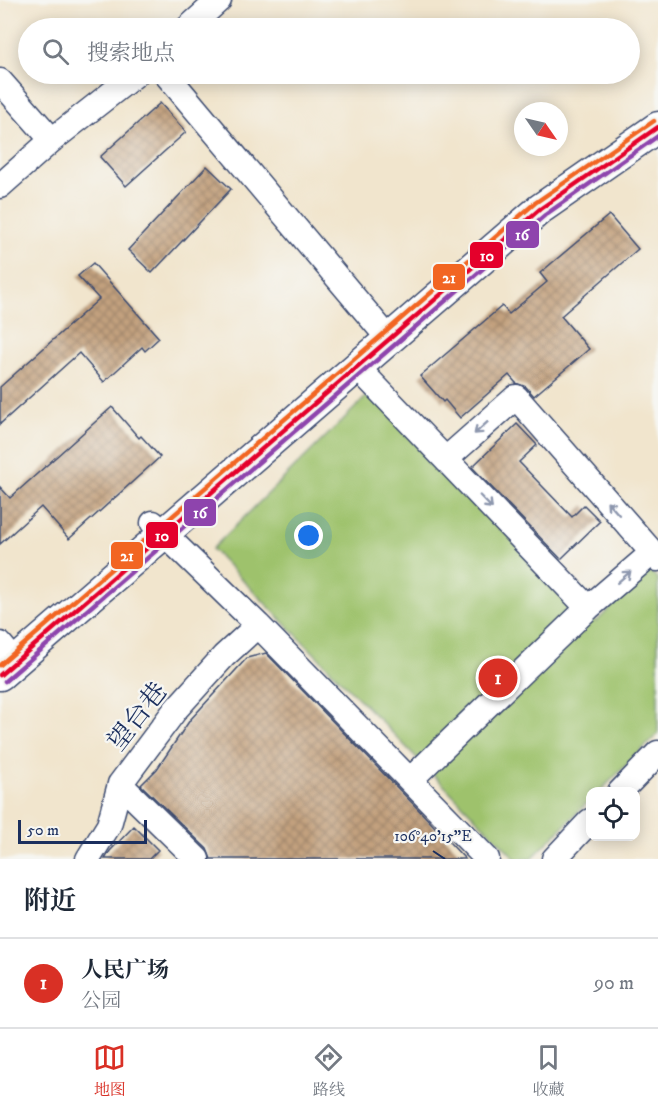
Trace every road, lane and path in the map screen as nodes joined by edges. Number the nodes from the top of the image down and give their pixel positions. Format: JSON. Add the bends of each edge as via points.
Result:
{"nodes":[{"id":1,"x":219,"y":0,"type":"edge"},
{"id":2,"x":199,"y":18,"type":"edge"},
{"id":3,"x":0,"y":81,"type":"edge"},
{"id":4,"x":123,"y":84,"type":"edge"},
{"id":5,"x":174,"y":84,"type":"edge"},
{"id":6,"x":658,"y":108,"type":"edge"},
{"id":7,"x":658,"y":127,"type":"edge"},
{"id":8,"x":52,"y":140,"type":"junction"},
{"id":9,"x":0,"y":186,"type":"edge"},
{"id":10,"x":384,"y":333,"type":"junction"},
{"id":11,"x":357,"y":367,"type":"junction"},
{"id":12,"x":446,"y":459,"type":"junction"},
{"id":13,"x":158,"y":529,"type":"junction"},
{"id":14,"x":655,"y":556,"type":"edge"},
{"id":15,"x":588,"y":608,"type":"junction"},
{"id":16,"x":258,"y":625,"type":"junction"},
{"id":17,"x":4,"y":657,"type":"edge"},
{"id":18,"x":658,"y":753,"type":"edge"},
{"id":19,"x":410,"y":780,"type":"junction"},
{"id":20,"x":120,"y":784,"type":"junction"},
{"id":21,"x":625,"y":787,"type":"edge"},
{"id":22,"x":586,"y":826,"type":"edge"},
{"id":23,"x":88,"y":859,"type":"edge"},
{"id":24,"x":197,"y":859,"type":"edge"},
{"id":25,"x":487,"y":859,"type":"edge"},
{"id":26,"x":554,"y":859,"type":"edge"}],
"edges":[{"from":1,"to":2,"type":"street"},
{"from":3,"to":8,"type":"street"},
{"from":4,"to":8,"type":"street"},
{"from":5,"to":10,"type":"street"},
{"from":6,"to":10,"type":"main road","via":[[530,198]]},
{"from":7,"to":10,"type":"main road","via":[[540,210]]},
{"from":8,"to":9,"type":"street"},
{"from":10,"to":11,"type":"main road"},
{"from":10,"to":13,"type":"main road"},
{"from":11,"to":12,"type":"street"},
{"from":11,"to":13,"type":"main road"},
{"from":14,"to":12,"type":"street","one_way":true,"via":[[516,397]]},
{"from":12,"to":15,"type":"street","one_way":true},
{"from":13,"to":16,"type":"street"},
{"from":13,"to":17,"type":"main road"},
{"from":15,"to":14,"type":"street","one_way":true},
{"from":15,"to":19,"type":"street"},
{"from":16,"to":19,"type":"street"},
{"from":16,"to":20,"type":"street","name":"望台巷","via":[[176,709]]},
{"from":18,"to":21,"type":"street"},
{"from":19,"to":25,"type":"street"},
{"from":20,"to":23,"type":"street","name":"望台巷","via":[[109,825]]},
{"from":20,"to":24,"type":"street"},
{"from":22,"to":26,"type":"street"}]}
